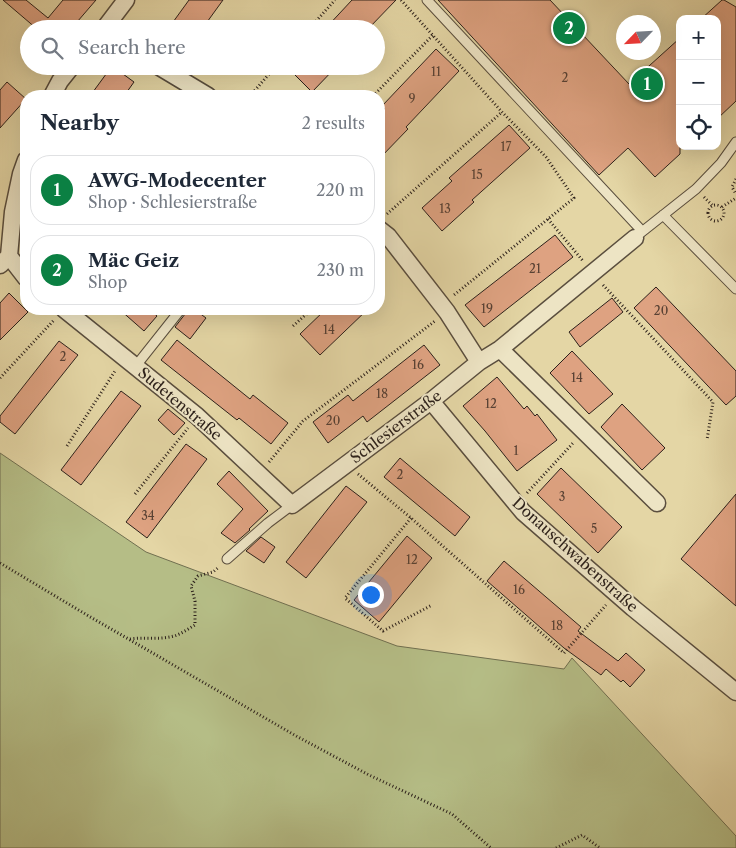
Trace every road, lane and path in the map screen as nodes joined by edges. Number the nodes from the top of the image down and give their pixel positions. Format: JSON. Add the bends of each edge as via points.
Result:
{"nodes":[{"id":1,"x":126,"y":0,"type":"edge"},
{"id":2,"x":335,"y":0,"type":"edge"},
{"id":3,"x":402,"y":0,"type":"edge"},
{"id":4,"x":427,"y":0,"type":"edge"},
{"id":5,"x":111,"y":20,"type":"edge"},
{"id":6,"x":317,"y":20,"type":"edge"},
{"id":7,"x":433,"y":35,"type":"junction"},
{"id":8,"x":65,"y":75,"type":"edge"},
{"id":9,"x":173,"y":75,"type":"edge"},
{"id":10,"x":268,"y":75,"type":"edge"},
{"id":11,"x":55,"y":90,"type":"edge"},
{"id":12,"x":198,"y":90,"type":"edge"},
{"id":13,"x":255,"y":90,"type":"edge"},
{"id":14,"x":379,"y":90,"type":"edge"},
{"id":15,"x":502,"y":112,"type":"junction"},
{"id":16,"x":736,"y":142,"type":"edge"},
{"id":17,"x":20,"y":179,"type":"edge"},
{"id":18,"x":736,"y":179,"type":"edge"},
{"id":19,"x":736,"y":194,"type":"edge"},
{"id":20,"x":736,"y":198,"type":"edge"},
{"id":21,"x":722,"y":207,"type":"junction"},
{"id":22,"x":663,"y":215,"type":"junction"},
{"id":23,"x":385,"y":219,"type":"edge"},
{"id":24,"x":548,"y":220,"type":"junction"},
{"id":25,"x":385,"y":229,"type":"edge"},
{"id":26,"x":638,"y":235,"type":"junction"},
{"id":27,"x":4,"y":260,"type":"edge"},
{"id":28,"x":20,"y":273,"type":"edge"},
{"id":29,"x":592,"y":273,"type":"junction"},
{"id":30,"x":736,"y":289,"type":"edge"},
{"id":31,"x":444,"y":308,"type":"junction"},
{"id":32,"x":58,"y":315,"type":"edge"},
{"id":33,"x":71,"y":315,"type":"edge"},
{"id":34,"x":175,"y":315,"type":"edge"},
{"id":35,"x":305,"y":315,"type":"edge"},
{"id":36,"x":293,"y":326,"type":"dead end"},
{"id":37,"x":500,"y":349,"type":"junction"},
{"id":38,"x":130,"y":362,"type":"junction"},
{"id":39,"x":479,"y":362,"type":"junction"},
{"id":40,"x":0,"y":378,"type":"edge"},
{"id":41,"x":431,"y":401,"type":"junction"},
{"id":42,"x":197,"y":416,"type":"junction"},
{"id":43,"x":583,"y":431,"type":"junction"},
{"id":44,"x":707,"y":440,"type":"dead end"},
{"id":45,"x":66,"y":446,"type":"dead end"},
{"id":46,"x":346,"y":464,"type":"junction"},
{"id":47,"x":259,"y":474,"type":"junction"},
{"id":48,"x":135,"y":494,"type":"dead end"},
{"id":49,"x":657,"y":503,"type":"dead end"},
{"id":50,"x":517,"y":504,"type":"junction"},
{"id":51,"x":292,"y":505,"type":"junction"},
{"id":52,"x":411,"y":518,"type":"junction"},
{"id":53,"x":227,"y":559,"type":"joint"},
{"id":54,"x":0,"y":563,"type":"edge"},
{"id":55,"x":616,"y":594,"type":"junction"},
{"id":56,"x":432,"y":605,"type":"dead end"},
{"id":57,"x":128,"y":639,"type":"junction"},
{"id":58,"x":736,"y":692,"type":"edge"},
{"id":59,"x":491,"y":848,"type":"edge"},
{"id":60,"x":556,"y":848,"type":"edge"},
{"id":61,"x":600,"y":848,"type":"edge"}],
"edges":[{"from":1,"to":5,"type":"street"},
{"from":2,"to":6,"type":"path"},
{"from":3,"to":7,"type":"path"},
{"from":4,"to":26,"type":"lane"},
{"from":7,"to":14,"type":"path"},
{"from":7,"to":15,"type":"path"},
{"from":8,"to":11,"type":"street"},
{"from":9,"to":12,"type":"street"},
{"from":10,"to":13,"type":"path"},
{"from":15,"to":23,"type":"path"},
{"from":15,"to":24,"type":"path","via":[[546,156],[574,198]]},
{"from":16,"to":22,"type":"lane","via":[[696,189]]},
{"from":17,"to":27,"type":"street"},
{"from":18,"to":19,"type":"path","via":[[732,186]]},
{"from":20,"to":21,"type":"path"},
{"from":21,"to":21,"type":"path","via":[[712,206],[708,210],[709,217],[714,221],[721,219],[724,214]]},
{"from":22,"to":26,"type":"lane"},
{"from":22,"to":30,"type":"lane"},
{"from":24,"to":29,"type":"path"},
{"from":24,"to":31,"type":"path"},
{"from":25,"to":31,"type":"street"},
{"from":26,"to":29,"type":"street","name":"Schlesierstraße"},
{"from":27,"to":28,"type":"street"},
{"from":29,"to":37,"type":"street","name":"Schlesierstraße"},
{"from":29,"to":44,"type":"path","via":[[713,402]]},
{"from":31,"to":39,"type":"street"},
{"from":31,"to":47,"type":"path","via":[[303,421]]},
{"from":32,"to":40,"type":"path"},
{"from":33,"to":38,"type":"street","name":"Sudetenstraße"},
{"from":34,"to":38,"type":"lane"},
{"from":35,"to":36,"type":"path"},
{"from":37,"to":39,"type":"street","name":"Schlesierstraße"},
{"from":37,"to":43,"type":"street"},
{"from":38,"to":42,"type":"street","name":"Sudetenstraße"},
{"from":38,"to":45,"type":"path"},
{"from":39,"to":41,"type":"street","name":"Schlesierstraße"},
{"from":41,"to":46,"type":"street","name":"Schlesierstraße"},
{"from":41,"to":50,"type":"street","name":"Donauschwabenstraße"},
{"from":42,"to":47,"type":"street","name":"Sudetenstraße"},
{"from":42,"to":48,"type":"path"},
{"from":43,"to":49,"type":"street"},
{"from":43,"to":50,"type":"path"},
{"from":46,"to":51,"type":"street","name":"Schlesierstraße"},
{"from":46,"to":52,"type":"path"},
{"from":47,"to":51,"type":"street","name":"Sudetenstraße"},
{"from":50,"to":55,"type":"street","name":"Donauschwabenstraße"},
{"from":51,"to":53,"type":"lane"},
{"from":52,"to":55,"type":"path","via":[[564,652]]},
{"from":52,"to":56,"type":"path","via":[[345,598],[383,631]]},
{"from":53,"to":57,"type":"path","via":[[214,572],[198,576],[191,586],[195,625],[174,636]]},
{"from":54,"to":57,"type":"path"},
{"from":55,"to":58,"type":"street","name":"Donauschwabenstraße"},
{"from":57,"to":59,"type":"path","via":[[298,737],[452,814]]},
{"from":60,"to":61,"type":"path","via":[[582,836]]}]}
